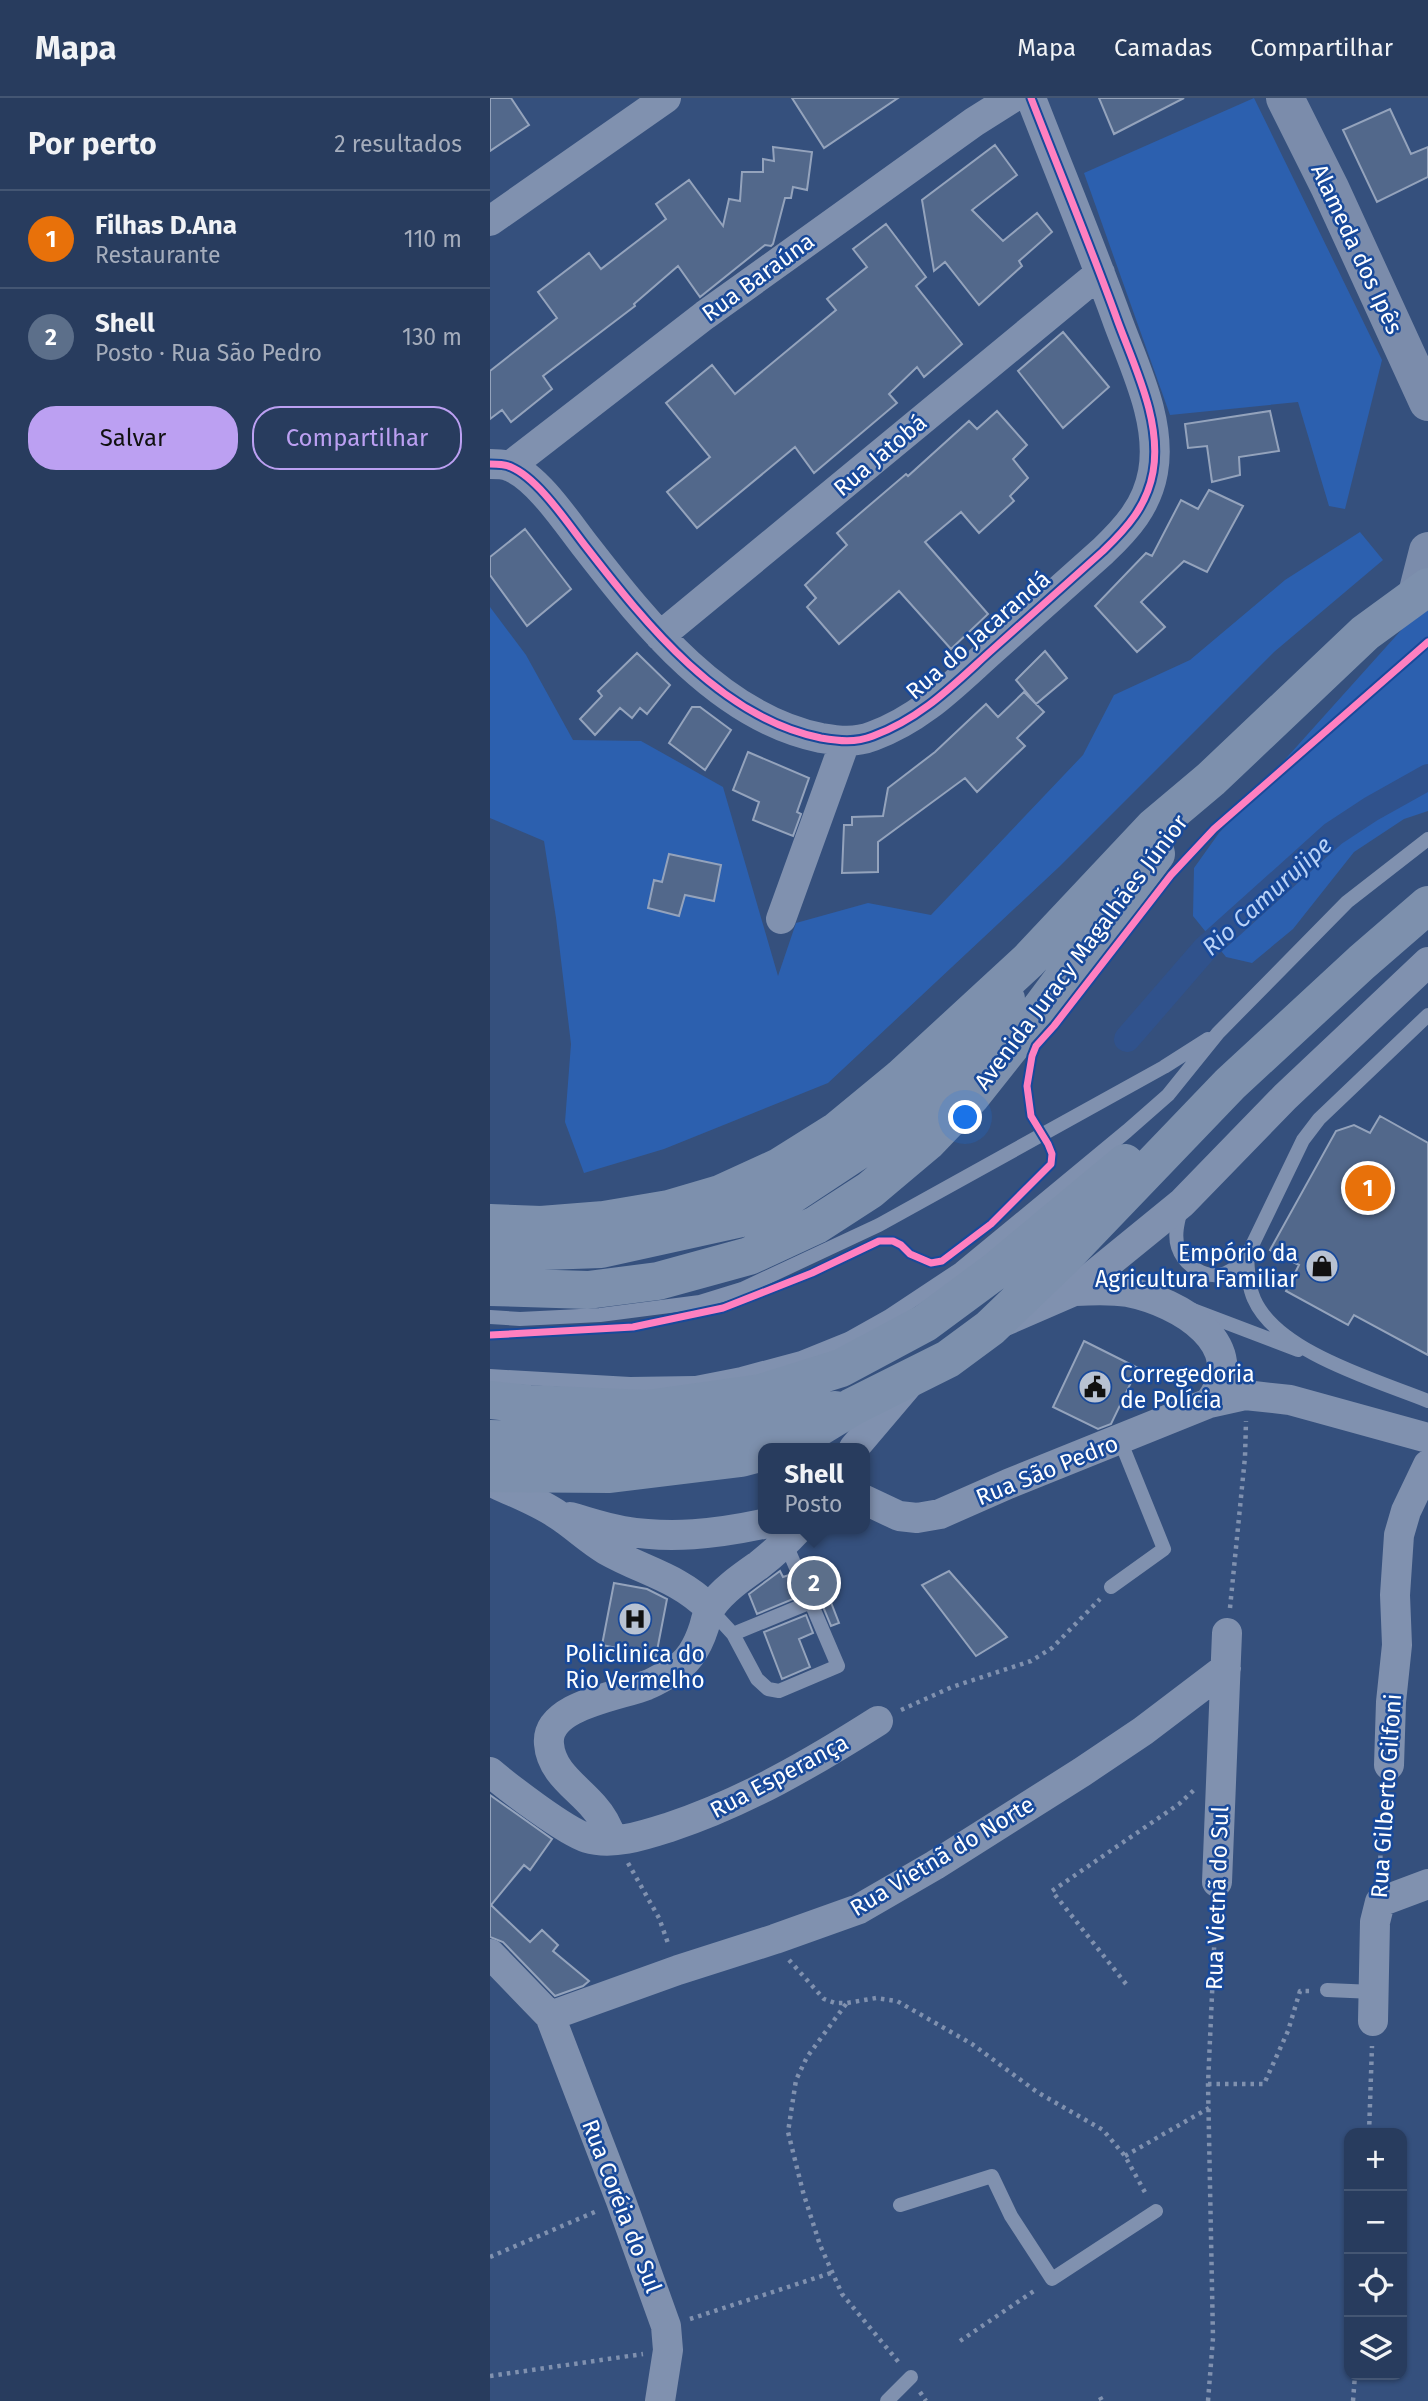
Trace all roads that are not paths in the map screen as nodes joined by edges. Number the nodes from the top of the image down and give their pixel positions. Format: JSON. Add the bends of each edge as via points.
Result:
{"nodes":[{"id":1,"x":666,"y":98,"type":"edge"},
{"id":2,"x":1012,"y":98,"type":"edge"},
{"id":3,"x":1031,"y":98,"type":"edge"},
{"id":4,"x":1285,"y":98,"type":"edge"},
{"id":5,"x":490,"y":221,"type":"edge"},
{"id":6,"x":1100,"y":273,"type":"junction"},
{"id":7,"x":1428,"y":402,"type":"edge"},
{"id":8,"x":500,"y":465,"type":"edge"},
{"id":9,"x":1428,"y":551,"type":"edge"},
{"id":10,"x":1422,"y":590,"type":"edge"},
{"id":11,"x":660,"y":636,"type":"junction"},
{"id":12,"x":845,"y":742,"type":"junction"},
{"id":13,"x":1211,"y":779,"type":"junction"},
{"id":14,"x":1428,"y":839,"type":"edge"},
{"id":15,"x":1428,"y":905,"type":"edge"},
{"id":16,"x":781,"y":919,"type":"dead end"},
{"id":17,"x":1028,"y":961,"type":"junction"},
{"id":18,"x":1428,"y":962,"type":"edge"},
{"id":19,"x":1428,"y":1015,"type":"edge"},
{"id":20,"x":1218,"y":1033,"type":"junction"},
{"id":21,"x":1230,"y":1084,"type":"junction"},
{"id":22,"x":1182,"y":1203,"type":"junction"},
{"id":23,"x":490,"y":1223,"type":"edge"},
{"id":24,"x":490,"y":1253,"type":"edge"},
{"id":25,"x":1247,"y":1256,"type":"junction"},
{"id":26,"x":490,"y":1287,"type":"edge"},
{"id":27,"x":1074,"y":1292,"type":"junction"},
{"id":28,"x":1163,"y":1302,"type":"junction"},
{"id":29,"x":490,"y":1317,"type":"edge"},
{"id":30,"x":990,"y":1328,"type":"junction"},
{"id":31,"x":1313,"y":1354,"type":"junction"},
{"id":32,"x":490,"y":1376,"type":"edge"},
{"id":33,"x":914,"y":1378,"type":"junction"},
{"id":34,"x":490,"y":1400,"type":"edge"},
{"id":35,"x":1428,"y":1401,"type":"edge"},
{"id":36,"x":1209,"y":1403,"type":"junction"},
{"id":37,"x":852,"y":1407,"type":"junction"},
{"id":38,"x":1428,"y":1438,"type":"edge"},
{"id":39,"x":490,"y":1439,"type":"edge"},
{"id":40,"x":1120,"y":1440,"type":"junction"},
{"id":41,"x":793,"y":1443,"type":"edge"},
{"id":42,"x":858,"y":1443,"type":"edge"},
{"id":43,"x":758,"y":1453,"type":"edge"},
{"id":44,"x":1428,"y":1465,"type":"edge"},
{"id":45,"x":490,"y":1473,"type":"edge"},
{"id":46,"x":490,"y":1480,"type":"edge"},
{"id":47,"x":874,"y":1504,"type":"edge"},
{"id":48,"x":556,"y":1513,"type":"junction"},
{"id":49,"x":758,"y":1533,"type":"edge"},
{"id":50,"x":780,"y":1534,"type":"edge"},
{"id":51,"x":783,"y":1534,"type":"edge"},
{"id":52,"x":1111,"y":1587,"type":"road end"},
{"id":53,"x":811,"y":1602,"type":"junction"},
{"id":54,"x":709,"y":1608,"type":"junction"},
{"id":55,"x":1227,"y":1633,"type":"road end"},
{"id":56,"x":733,"y":1634,"type":"junction"},
{"id":57,"x":1226,"y":1668,"type":"junction"},
{"id":58,"x":878,"y":1721,"type":"road end"},
{"id":59,"x":1389,"y":1765,"type":"road end"},
{"id":60,"x":490,"y":1772,"type":"edge"},
{"id":61,"x":612,"y":1839,"type":"junction"},
{"id":62,"x":1217,"y":1882,"type":"road end"},
{"id":63,"x":1428,"y":1884,"type":"edge"},
{"id":64,"x":490,"y":1954,"type":"edge"},
{"id":65,"x":1327,"y":1990,"type":"road end"},
{"id":66,"x":1374,"y":2007,"type":"joint"},
{"id":67,"x":550,"y":2016,"type":"junction"},
{"id":68,"x":900,"y":2205,"type":"dead end"},
{"id":69,"x":1156,"y":2211,"type":"road end"},
{"id":70,"x":911,"y":2377,"type":"road end"},
{"id":71,"x":660,"y":2401,"type":"edge"},
{"id":72,"x":887,"y":2401,"type":"edge"}],
"edges":[{"from":1,"to":5,"type":"street"},
{"from":2,"to":8,"type":"street","name":"Rua Baraúna"},
{"from":3,"to":6,"type":"street","name":"Rua do Jacarandá"},
{"from":4,"to":7,"type":"street","name":"Alameda dos Ipês"},
{"from":6,"to":11,"type":"street","name":"Rua Jatobá"},
{"from":6,"to":12,"type":"street","name":"Rua do Jacarandá","via":[[1154,431],[1154,470],[1145,501],[1129,526],[1103,551],[925,710],[870,738]]},
{"from":8,"to":11,"type":"street","name":"Rua do Jacarandá","via":[[533,483]]},
{"from":9,"to":10,"type":"street"},
{"from":10,"to":13,"type":"main road","name":"Avenida Juracy Magalhães Júnior","via":[[1365,633]]},
{"from":11,"to":12,"type":"street","name":"Rua do Jacarandá","via":[[745,708],[775,724]]},
{"from":12,"to":16,"type":"street"},
{"from":13,"to":17,"type":"main road","name":"Avenida Juracy Magalhães Júnior","via":[[1154,827]]},
{"from":13,"to":26,"type":"main road","name":"Avenida Juracy Magalhães Júnior","via":[[972,1095],[927,1142],[870,1190],[816,1224],[749,1256],[658,1281],[588,1290]]},
{"from":14,"to":20,"type":"lane","via":[[1347,902]]},
{"from":15,"to":21,"type":"main road"},
{"from":17,"to":23,"type":"main road","name":"Avenida Juracy Magalhães Júnior","via":[[875,1100],[779,1167],[720,1194],[669,1209],[541,1225]]},
{"from":17,"to":24,"type":"main road","via":[[976,1046],[882,1135],[764,1213],[601,1249]]},
{"from":18,"to":22,"type":"street","via":[[1285,1097]]},
{"from":19,"to":25,"type":"lane","via":[[1311,1129]]},
{"from":20,"to":29,"type":"lane","via":[[879,1225],[742,1289],[700,1303],[600,1315]]},
{"from":20,"to":32,"type":"lane","via":[[1168,1095],[1076,1175],[960,1269],[848,1339],[801,1358],[695,1383]]},
{"from":21,"to":30,"type":"main road"},
{"from":21,"to":34,"type":"main road","via":[[1145,1146],[994,1272],[925,1323],[841,1368],[761,1393],[648,1409]]},
{"from":22,"to":25,"type":"lane","via":[[1177,1245],[1184,1260],[1211,1275],[1224,1274]]},
{"from":22,"to":27,"type":"street"},
{"from":25,"to":31,"type":"lane","via":[[1251,1290],[1264,1316]]},
{"from":27,"to":28,"type":"street","via":[[1103,1289]]},
{"from":27,"to":30,"type":"street"},
{"from":28,"to":31,"type":"lane"},
{"from":28,"to":36,"type":"street","via":[[1202,1327],[1219,1352],[1220,1388]]},
{"from":30,"to":33,"type":"main road"},
{"from":31,"to":35,"type":"lane"},
{"from":33,"to":37,"type":"main road"},
{"from":33,"to":42,"type":"street"},
{"from":36,"to":38,"type":"street","name":"Rua São Pedro","via":[[1245,1395],[1290,1400]]},
{"from":36,"to":40,"type":"street","name":"Rua São Pedro"},
{"from":37,"to":39,"type":"main road","via":[[629,1442]]},
{"from":37,"to":41,"type":"main road"},
{"from":40,"to":47,"type":"street","name":"Rua São Pedro","via":[[940,1514],[899,1516]]},
{"from":40,"to":52,"type":"lane","via":[[1164,1549]]},
{"from":43,"to":45,"type":"main road","via":[[610,1475]]},
{"from":44,"to":59,"type":"street","name":"Rua Gilberto Gilfoni","via":[[1399,1535]]},
{"from":46,"to":48,"type":"street"},
{"from":48,"to":49,"type":"street","via":[[621,1531],[666,1536]]},
{"from":48,"to":54,"type":"street","via":[[603,1548],[678,1583]]},
{"from":50,"to":54,"type":"street"},
{"from":51,"to":53,"type":"lane"},
{"from":53,"to":56,"type":"lane"},
{"from":53,"to":56,"type":"lane","via":[[838,1666],[779,1691],[768,1689],[757,1679]]},
{"from":54,"to":56,"type":"lane"},
{"from":54,"to":61,"type":"street","via":[[692,1655],[673,1671],[647,1685],[570,1711],[550,1730],[551,1755],[561,1774],[594,1807]]},
{"from":55,"to":57,"type":"street","name":"Rua Vietnã do Sul"},
{"from":57,"to":62,"type":"street","name":"Rua Vietnã do Sul"},
{"from":57,"to":67,"type":"street","name":"Rua Vietnã do Norte","via":[[1143,1731],[859,1909]]},
{"from":58,"to":61,"type":"street","name":"Rua Esperança","via":[[725,1807],[641,1836]]},
{"from":60,"to":61,"type":"street","name":"Rua Esperança","via":[[587,1838]]},
{"from":63,"to":66,"type":"street","name":"Rua Gilberto Gilfoni","via":[[1380,1902],[1375,1922]]},
{"from":64,"to":67,"type":"street"},
{"from":65,"to":66,"type":"lane"},
{"from":67,"to":71,"type":"street","name":"Rua Coréia do Sul","via":[[621,2201],[667,2338]]},
{"from":68,"to":69,"type":"lane","via":[[992,2176],[1011,2216],[1052,2279]]},
{"from":70,"to":72,"type":"lane"}]}
